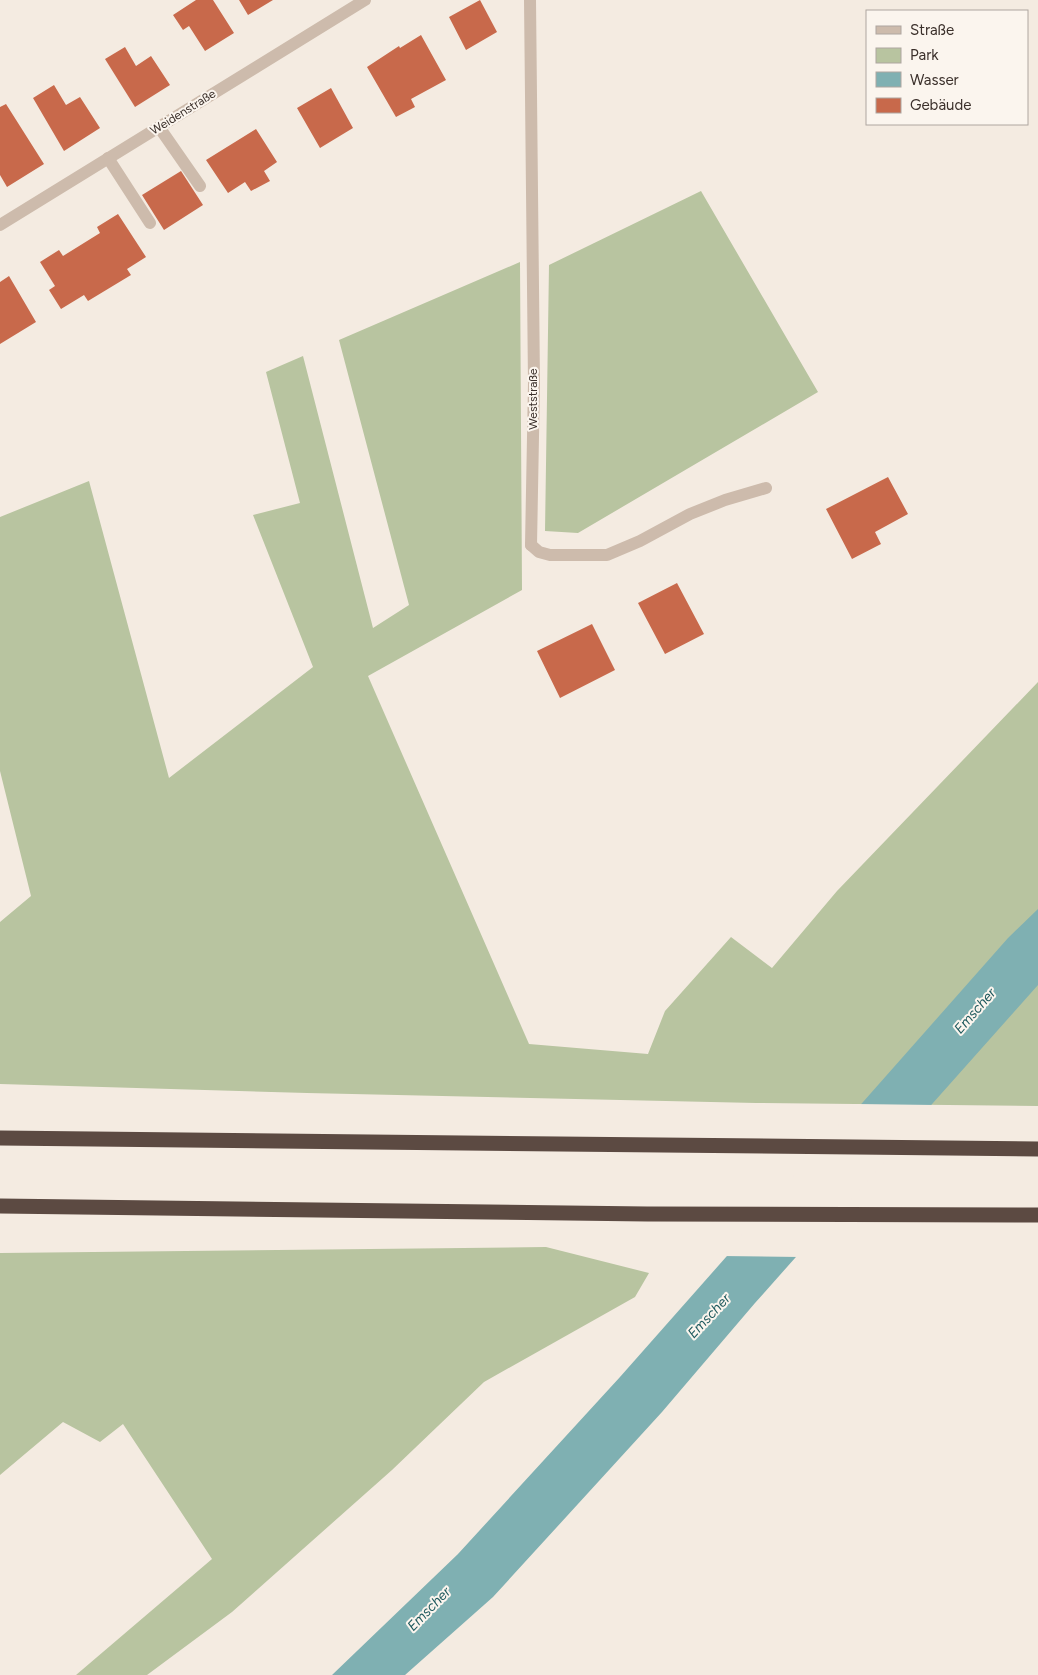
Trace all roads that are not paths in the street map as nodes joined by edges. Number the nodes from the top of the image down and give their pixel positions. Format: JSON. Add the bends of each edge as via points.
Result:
{"nodes":[{"id":1,"x":365,"y":0,"type":"edge"},
{"id":2,"x":530,"y":0,"type":"edge"},
{"id":3,"x":159,"y":127,"type":"junction"},
{"id":4,"x":108,"y":158,"type":"junction"},
{"id":5,"x":200,"y":186,"type":"dead end"},
{"id":6,"x":150,"y":222,"type":"dead end"},
{"id":7,"x":0,"y":225,"type":"edge"},
{"id":8,"x":766,"y":488,"type":"dead end"},
{"id":9,"x":0,"y":1138,"type":"edge"},
{"id":10,"x":1038,"y":1149,"type":"edge"},
{"id":11,"x":0,"y":1206,"type":"edge"},
{"id":12,"x":1038,"y":1215,"type":"edge"}],
"edges":[{"from":1,"to":3,"type":"street","name":"Weidenstraße"},
{"from":2,"to":8,"type":"street","name":"Weststraße","via":[[534,383],[531,544],[539,552],[550,555],[607,555],[690,514]]},
{"from":3,"to":4,"type":"street","name":"Weidenstraße"},
{"from":3,"to":5,"type":"street"},
{"from":4,"to":6,"type":"street"},
{"from":4,"to":7,"type":"street","name":"Weidenstraße"},
{"from":9,"to":10,"type":"highway"},
{"from":11,"to":12,"type":"highway"}]}
